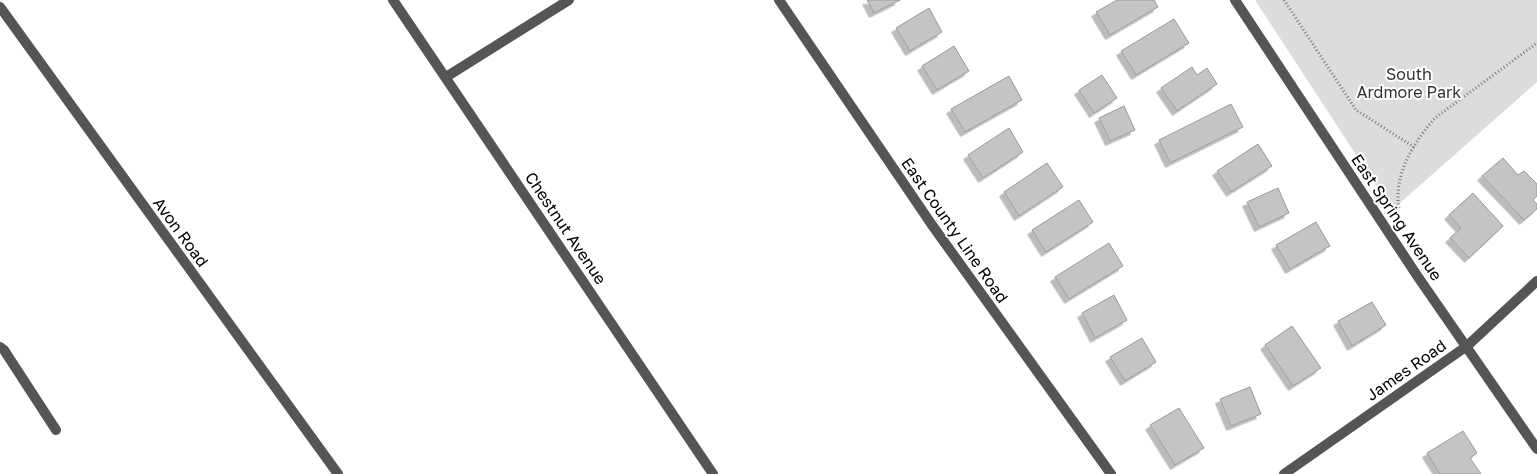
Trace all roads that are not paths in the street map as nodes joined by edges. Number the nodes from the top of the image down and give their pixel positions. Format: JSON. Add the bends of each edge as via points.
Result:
{"nodes":[{"id":1,"x":393,"y":0,"type":"edge"},
{"id":2,"x":569,"y":0,"type":"edge"},
{"id":3,"x":779,"y":0,"type":"edge"},
{"id":4,"x":1235,"y":0,"type":"edge"},
{"id":5,"x":0,"y":7,"type":"edge"},
{"id":6,"x":446,"y":77,"type":"junction"},
{"id":7,"x":1537,"y":281,"type":"edge"},
{"id":8,"x":1466,"y":346,"type":"junction"},
{"id":9,"x":0,"y":348,"type":"edge"},
{"id":10,"x":56,"y":430,"type":"dead end"},
{"id":11,"x":1537,"y":449,"type":"edge"},
{"id":12,"x":338,"y":474,"type":"edge"},
{"id":13,"x":713,"y":474,"type":"edge"},
{"id":14,"x":1111,"y":474,"type":"edge"},
{"id":15,"x":1284,"y":474,"type":"edge"}],
"edges":[{"from":1,"to":6,"type":"street","name":"Chestnut Avenue"},
{"from":2,"to":6,"type":"street"},
{"from":3,"to":14,"type":"street","name":"East County Line Road","via":[[932,225]]},
{"from":4,"to":8,"type":"street","name":"East Spring Avenue"},
{"from":5,"to":12,"type":"street","name":"Avon Road"},
{"from":6,"to":13,"type":"street","name":"Chestnut Avenue"},
{"from":7,"to":8,"type":"street","name":"James Road"},
{"from":8,"to":11,"type":"street","name":"East Spring Avenue"},
{"from":8,"to":15,"type":"street","name":"James Road"},
{"from":9,"to":10,"type":"street"}]}
